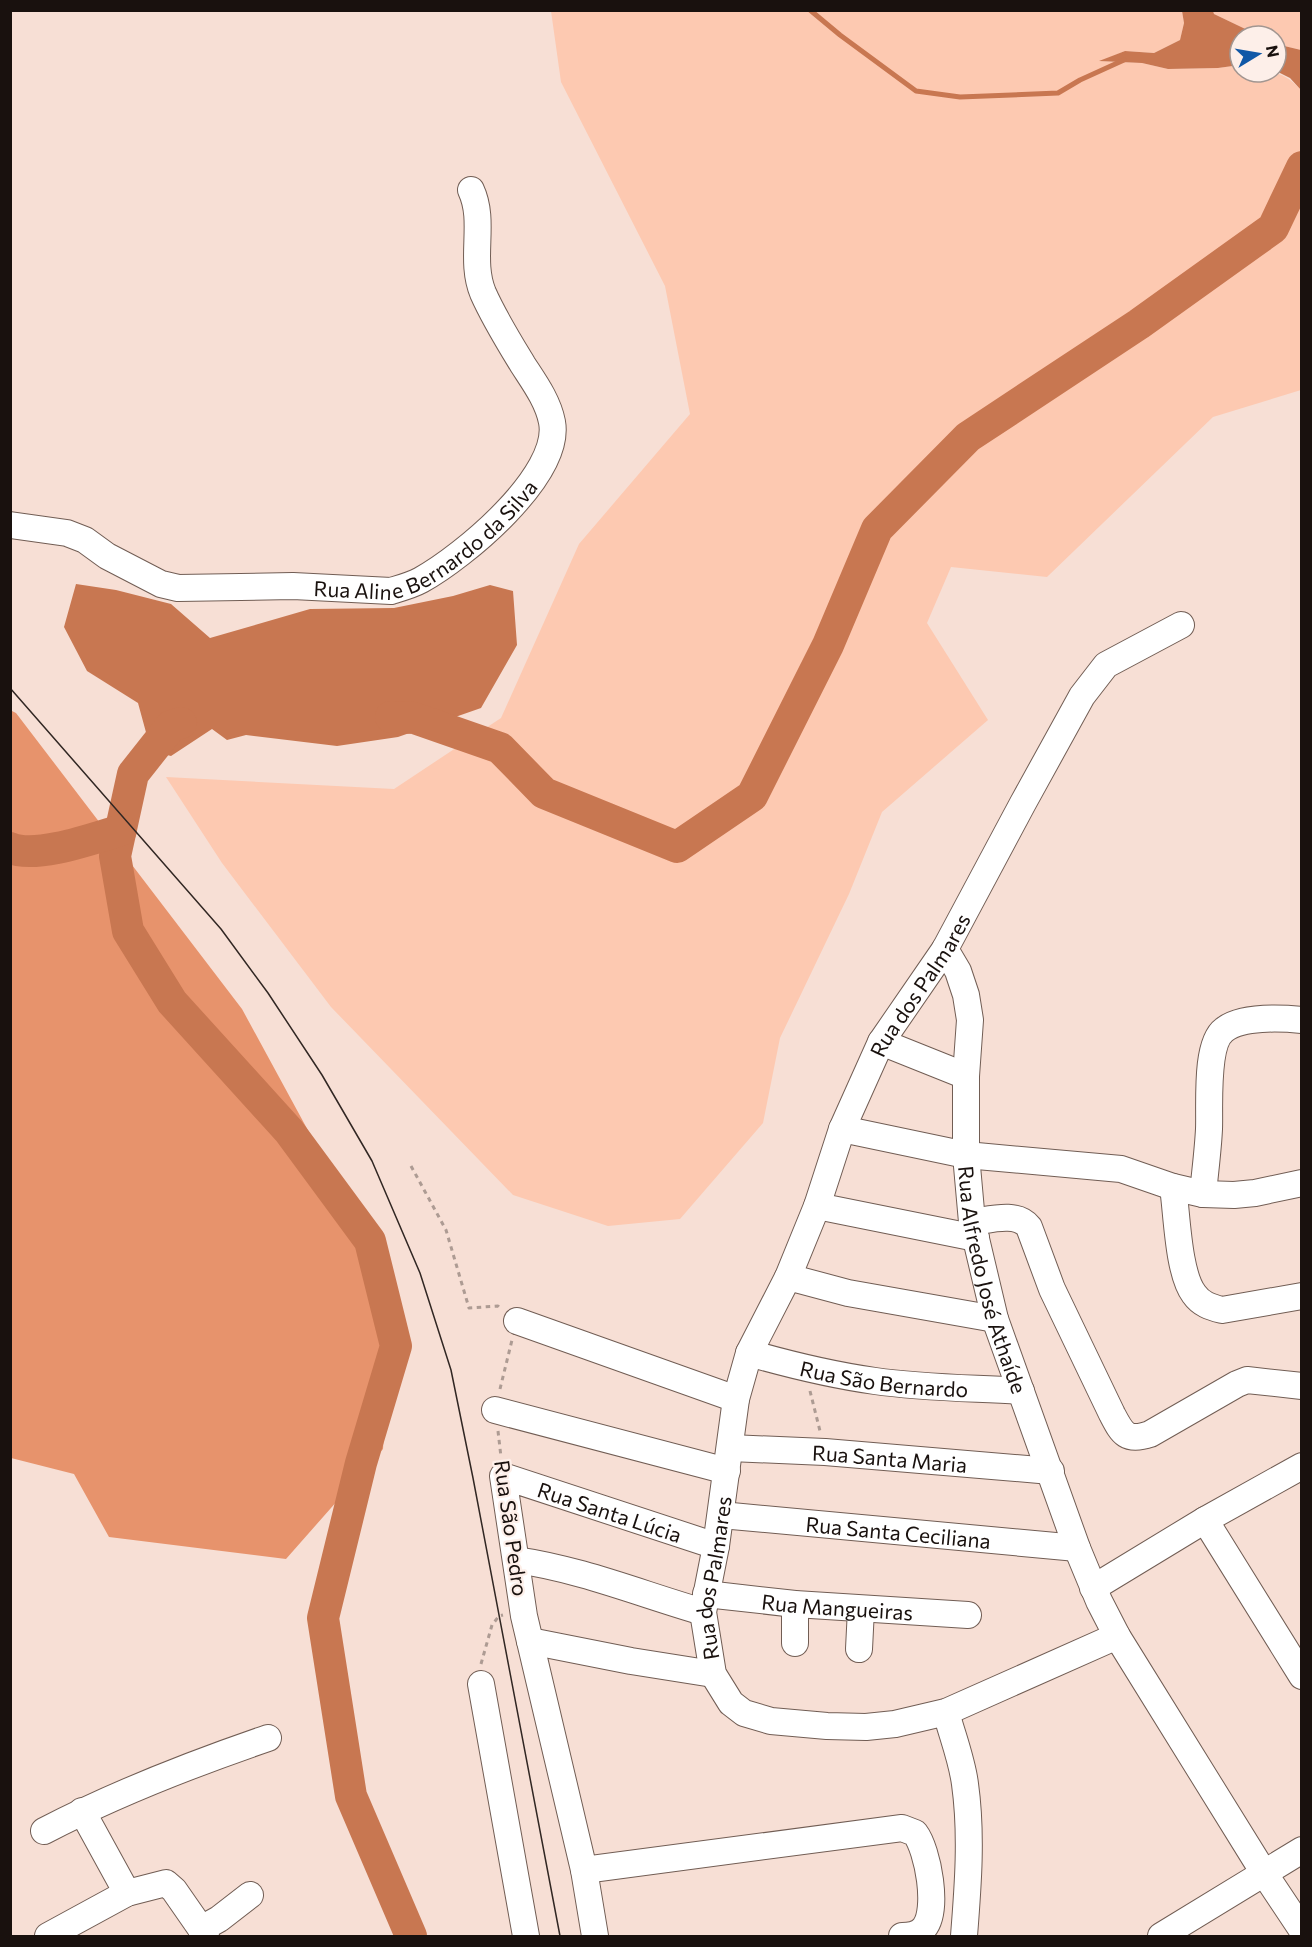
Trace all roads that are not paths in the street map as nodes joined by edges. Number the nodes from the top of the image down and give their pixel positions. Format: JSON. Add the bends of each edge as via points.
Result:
{"nodes":[{"id":1,"x":471,"y":190,"type":"dead end"},
{"id":2,"x":10,"y":525,"type":"edge"},
{"id":3,"x":1182,"y":625,"type":"dead end"},
{"id":4,"x":945,"y":949,"type":"junction"},
{"id":5,"x":1302,"y":1020,"type":"edge"},
{"id":6,"x":881,"y":1042,"type":"junction"},
{"id":7,"x":966,"y":1076,"type":"junction"},
{"id":8,"x":842,"y":1129,"type":"junction"},
{"id":9,"x":966,"y":1155,"type":"junction"},
{"id":10,"x":1302,"y":1183,"type":"edge"},
{"id":11,"x":1173,"y":1187,"type":"junction"},
{"id":12,"x":1203,"y":1194,"type":"junction"},
{"id":13,"x":817,"y":1206,"type":"junction"},
{"id":14,"x":974,"y":1230,"type":"junction"},
{"id":15,"x":788,"y":1277,"type":"junction"},
{"id":16,"x":1302,"y":1296,"type":"edge"},
{"id":17,"x":995,"y":1319,"type":"junction"},
{"id":18,"x":517,"y":1321,"type":"road end"},
{"id":19,"x":749,"y":1353,"type":"junction"},
{"id":20,"x":1302,"y":1386,"type":"edge"},
{"id":21,"x":1021,"y":1391,"type":"junction"},
{"id":22,"x":736,"y":1399,"type":"junction"},
{"id":23,"x":495,"y":1410,"type":"road end"},
{"id":24,"x":729,"y":1460,"type":"junction"},
{"id":25,"x":1302,"y":1466,"type":"edge"},
{"id":26,"x":1051,"y":1471,"type":"junction"},
{"id":27,"x":503,"y":1476,"type":"joint"},
{"id":28,"x":721,"y":1515,"type":"junction"},
{"id":29,"x":1204,"y":1520,"type":"junction"},
{"id":30,"x":716,"y":1546,"type":"junction"},
{"id":31,"x":1077,"y":1548,"type":"junction"},
{"id":32,"x":516,"y":1560,"type":"junction"},
{"id":33,"x":1096,"y":1594,"type":"junction"},
{"id":34,"x":704,"y":1603,"type":"junction"},
{"id":35,"x":795,"y":1605,"type":"junction"},
{"id":36,"x":861,"y":1609,"type":"junction"},
{"id":37,"x":968,"y":1615,"type":"dead end"},
{"id":38,"x":527,"y":1628,"type":"junction"},
{"id":39,"x":1117,"y":1636,"type":"junction"},
{"id":40,"x":795,"y":1643,"type":"dead end"},
{"id":41,"x":859,"y":1649,"type":"dead end"},
{"id":42,"x":713,"y":1674,"type":"junction"},
{"id":43,"x":1302,"y":1676,"type":"edge"},
{"id":44,"x":481,"y":1684,"type":"road end"},
{"id":45,"x":946,"y":1712,"type":"junction"},
{"id":46,"x":267,"y":1738,"type":"dead end"},
{"id":47,"x":82,"y":1811,"type":"junction"},
{"id":48,"x":44,"y":1831,"type":"dead end"},
{"id":49,"x":1302,"y":1850,"type":"edge"},
{"id":50,"x":584,"y":1870,"type":"junction"},
{"id":51,"x":1264,"y":1873,"type":"junction"},
{"id":52,"x":127,"y":1893,"type":"junction"},
{"id":53,"x":250,"y":1895,"type":"dead end"},
{"id":54,"x":929,"y":1928,"type":"edge"},
{"id":55,"x":1302,"y":1930,"type":"edge"},
{"id":56,"x":204,"y":1933,"type":"edge"},
{"id":57,"x":48,"y":1936,"type":"edge"},
{"id":58,"x":526,"y":1936,"type":"edge"},
{"id":59,"x":595,"y":1936,"type":"edge"},
{"id":60,"x":902,"y":1936,"type":"edge"},
{"id":61,"x":964,"y":1936,"type":"edge"},
{"id":62,"x":1161,"y":1936,"type":"edge"}],
"edges":[{"from":1,"to":2,"type":"street","name":"Rua Aline Bernardo da Silva","via":[[477,205],[477,261],[483,292],[543,398],[554,437],[548,455],[518,500],[453,559],[421,580],[391,591],[293,586],[178,588],[161,584],[76,536]]},
{"from":3,"to":4,"type":"street","name":"Rua dos Palmares","via":[[1107,665],[1097,675]]},
{"from":4,"to":6,"type":"street","name":"Rua dos Palmares"},
{"from":4,"to":7,"type":"street","name":"Rua Alfredo José Athaíde","via":[[963,987],[970,1020]]},
{"from":5,"to":12,"type":"street","via":[[1247,1021],[1230,1026],[1219,1035],[1211,1065]]},
{"from":6,"to":7,"type":"street"},
{"from":6,"to":8,"type":"street","name":"Rua dos Palmares"},
{"from":7,"to":9,"type":"street","name":"Rua Alfredo José Athaíde"},
{"from":8,"to":9,"type":"street"},
{"from":8,"to":13,"type":"street","name":"Rua dos Palmares"},
{"from":9,"to":11,"type":"street","via":[[1121,1169]]},
{"from":9,"to":14,"type":"street","name":"Rua Alfredo José Athaíde"},
{"from":10,"to":12,"type":"street","via":[[1255,1193]]},
{"from":11,"to":12,"type":"street"},
{"from":11,"to":16,"type":"street","via":[[1185,1272],[1201,1302],[1222,1310]]},
{"from":13,"to":14,"type":"street"},
{"from":13,"to":15,"type":"street","name":"Rua dos Palmares"},
{"from":14,"to":17,"type":"street","name":"Rua Alfredo José Athaíde"},
{"from":14,"to":20,"type":"street","via":[[1016,1219],[1029,1227],[1052,1289],[1121,1431],[1129,1437],[1150,1434],[1247,1380]]},
{"from":15,"to":17,"type":"street","via":[[848,1293]]},
{"from":15,"to":19,"type":"street","name":"Rua dos Palmares"},
{"from":17,"to":21,"type":"street","name":"Rua Alfredo José Athaíde"},
{"from":18,"to":22,"type":"street"},
{"from":19,"to":21,"type":"street","name":"Rua São Bernardo","via":[[875,1381]]},
{"from":19,"to":22,"type":"street","name":"Rua dos Palmares"},
{"from":21,"to":26,"type":"street","name":"Rua Alfredo José Athaíde"},
{"from":22,"to":24,"type":"street","name":"Rua dos Palmares"},
{"from":23,"to":24,"type":"street","name":"Rua Santa Maria"},
{"from":24,"to":26,"type":"street","name":"Rua Santa Maria","via":[[825,1452]]},
{"from":24,"to":28,"type":"street","name":"Rua dos Palmares"},
{"from":25,"to":29,"type":"street"},
{"from":26,"to":31,"type":"street","name":"Rua Alfredo José Athaíde"},
{"from":27,"to":30,"type":"street","name":"Rua Santa Lúcia"},
{"from":27,"to":32,"type":"street","name":"Rua São Pedro"},
{"from":28,"to":30,"type":"street","name":"Rua dos Palmares"},
{"from":28,"to":31,"type":"street","name":"Rua Santa Ceciliana"},
{"from":29,"to":33,"type":"street"},
{"from":29,"to":43,"type":"street"},
{"from":30,"to":34,"type":"street","name":"Rua dos Palmares"},
{"from":31,"to":33,"type":"street","name":"Rua Alfredo José Athaíde"},
{"from":32,"to":34,"type":"street","name":"Rua Mangueiras"},
{"from":32,"to":38,"type":"street","name":"Rua São Pedro"},
{"from":33,"to":39,"type":"street","name":"Rua Alfredo José Athaíde"},
{"from":34,"to":35,"type":"street","name":"Rua Mangueiras"},
{"from":34,"to":42,"type":"street","name":"Rua dos Palmares"},
{"from":35,"to":36,"type":"street","name":"Rua Mangueiras"},
{"from":35,"to":40,"type":"street"},
{"from":36,"to":37,"type":"street","name":"Rua Mangueiras"},
{"from":36,"to":41,"type":"street"},
{"from":38,"to":42,"type":"street","via":[[641,1662]]},
{"from":38,"to":50,"type":"street","name":"Rua São Pedro"},
{"from":39,"to":45,"type":"street","name":"Rua dos Palmares"},
{"from":39,"to":51,"type":"street","name":"Rua Alfredo José Athaíde"},
{"from":42,"to":45,"type":"street","name":"Rua dos Palmares","via":[[731,1703],[744,1713],[771,1721],[866,1727]]},
{"from":44,"to":58,"type":"street"},
{"from":45,"to":61,"type":"street","via":[[965,1782],[968,1814]]},
{"from":46,"to":47,"type":"street"},
{"from":47,"to":48,"type":"street"},
{"from":47,"to":52,"type":"street"},
{"from":49,"to":51,"type":"street"},
{"from":50,"to":54,"type":"street","via":[[902,1828],[915,1833],[924,1848],[930,1883]]},
{"from":50,"to":59,"type":"street","name":"Rua São Pedro"},
{"from":51,"to":55,"type":"street"},
{"from":51,"to":62,"type":"street"},
{"from":52,"to":56,"type":"street","via":[[166,1883]]},
{"from":52,"to":57,"type":"street"},
{"from":53,"to":56,"type":"street"},
{"from":54,"to":60,"type":"street"}]}
